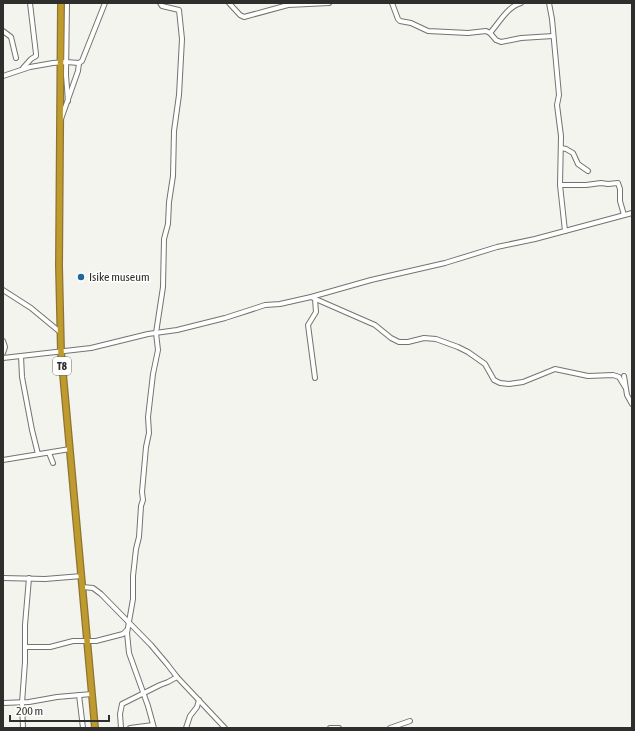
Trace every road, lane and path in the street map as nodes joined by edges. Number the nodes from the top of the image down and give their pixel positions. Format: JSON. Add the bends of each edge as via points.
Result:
{"nodes":[{"id":1,"x":30,"y":3,"type":"edge"},
{"id":2,"x":61,"y":3,"type":"edge"},
{"id":3,"x":67,"y":3,"type":"edge"},
{"id":4,"x":105,"y":3,"type":"edge"},
{"id":5,"x":160,"y":3,"type":"edge"},
{"id":6,"x":229,"y":3,"type":"edge"},
{"id":7,"x":329,"y":3,"type":"edge"},
{"id":8,"x":392,"y":3,"type":"edge"},
{"id":9,"x":521,"y":3,"type":"edge"},
{"id":10,"x":549,"y":3,"type":"edge"},
{"id":11,"x":3,"y":31,"type":"edge"},
{"id":12,"x":490,"y":33,"type":"junction"},
{"id":13,"x":553,"y":36,"type":"junction"},
{"id":14,"x":16,"y":58,"type":"dead end"},
{"id":15,"x":64,"y":62,"type":"junction"},
{"id":16,"x":79,"y":63,"type":"junction"},
{"id":17,"x":22,"y":69,"type":"junction"},
{"id":18,"x":3,"y":76,"type":"edge"},
{"id":19,"x":68,"y":102,"type":"junction"},
{"id":20,"x":61,"y":120,"type":"junction"},
{"id":21,"x":562,"y":148,"type":"junction"},
{"id":22,"x":588,"y":171,"type":"dead end"},
{"id":23,"x":560,"y":185,"type":"junction"},
{"id":24,"x":632,"y":213,"type":"edge"},
{"id":25,"x":624,"y":215,"type":"junction"},
{"id":26,"x":565,"y":231,"type":"junction"},
{"id":27,"x":3,"y":290,"type":"edge"},
{"id":28,"x":313,"y":298,"type":"junction"},
{"id":29,"x":60,"y":332,"type":"junction"},
{"id":30,"x":156,"y":333,"type":"junction"},
{"id":31,"x":3,"y":341,"type":"edge"},
{"id":32,"x":61,"y":352,"type":"junction"},
{"id":33,"x":3,"y":353,"type":"edge"},
{"id":34,"x":22,"y":356,"type":"junction"},
{"id":35,"x":3,"y":358,"type":"edge"},
{"id":36,"x":624,"y":376,"type":"dead end"},
{"id":37,"x":315,"y":378,"type":"dead end"},
{"id":38,"x":626,"y":386,"type":"junction"},
{"id":39,"x":632,"y":404,"type":"edge"},
{"id":40,"x":70,"y":449,"type":"junction"},
{"id":41,"x":49,"y":453,"type":"junction"},
{"id":42,"x":38,"y":454,"type":"junction"},
{"id":43,"x":3,"y":460,"type":"edge"},
{"id":44,"x":53,"y":463,"type":"dead end"},
{"id":45,"x":82,"y":576,"type":"junction"},
{"id":46,"x":3,"y":578,"type":"edge"},
{"id":47,"x":30,"y":578,"type":"junction"},
{"id":48,"x":82,"y":587,"type":"junction"},
{"id":49,"x":130,"y":624,"type":"junction"},
{"id":50,"x":128,"y":629,"type":"junction"},
{"id":51,"x":87,"y":642,"type":"junction"},
{"id":52,"x":25,"y":647,"type":"junction"},
{"id":53,"x":177,"y":677,"type":"junction"},
{"id":54,"x":143,"y":693,"type":"junction"},
{"id":55,"x":92,"y":694,"type":"junction"},
{"id":56,"x":79,"y":695,"type":"junction"},
{"id":57,"x":199,"y":700,"type":"junction"},
{"id":58,"x":3,"y":703,"type":"edge"},
{"id":59,"x":22,"y":703,"type":"junction"},
{"id":60,"x":410,"y":721,"type":"dead end"},
{"id":61,"x":153,"y":727,"type":"edge"},
{"id":62,"x":23,"y":728,"type":"edge"},
{"id":63,"x":83,"y":728,"type":"edge"},
{"id":64,"x":95,"y":728,"type":"edge"},
{"id":65,"x":120,"y":728,"type":"edge"},
{"id":66,"x":130,"y":728,"type":"edge"},
{"id":67,"x":186,"y":728,"type":"edge"},
{"id":68,"x":225,"y":728,"type":"edge"},
{"id":69,"x":330,"y":728,"type":"edge"},
{"id":70,"x":339,"y":728,"type":"edge"},
{"id":71,"x":390,"y":728,"type":"edge"}],
"edges":[{"from":1,"to":17,"type":"street","via":[[36,56]]},
{"from":2,"to":15,"type":"highway","number":"T8"},
{"from":3,"to":15,"type":"street"},
{"from":4,"to":16,"type":"street","via":[[84,57]]},
{"from":5,"to":30,"type":"street","via":[[162,6],[179,10],[182,39],[173,176],[164,239],[163,287]]},
{"from":6,"to":7,"type":"street","via":[[244,17],[288,5]]},
{"from":8,"to":12,"type":"street","via":[[400,21],[428,31]]},
{"from":9,"to":12,"type":"street","via":[[505,14]]},
{"from":10,"to":13,"type":"street"},
{"from":11,"to":14,"type":"street","via":[[11,37]]},
{"from":12,"to":13,"type":"street","via":[[501,42]]},
{"from":13,"to":21,"type":"street"},
{"from":15,"to":16,"type":"street"},
{"from":15,"to":17,"type":"street"},
{"from":15,"to":19,"type":"street"},
{"from":15,"to":20,"type":"highway","number":"T8"},
{"from":16,"to":19,"type":"street"},
{"from":17,"to":18,"type":"street"},
{"from":19,"to":20,"type":"street"},
{"from":20,"to":29,"type":"highway","number":"T8"},
{"from":21,"to":22,"type":"street","via":[[573,153],[578,164]]},
{"from":21,"to":23,"type":"street"},
{"from":23,"to":25,"type":"street","via":[[618,183]]},
{"from":23,"to":26,"type":"street"},
{"from":24,"to":25,"type":"street"},
{"from":25,"to":26,"type":"street"},
{"from":26,"to":28,"type":"street","via":[[497,247]]},
{"from":27,"to":29,"type":"street","via":[[31,308]]},
{"from":28,"to":30,"type":"street","via":[[265,305],[225,318]]},
{"from":28,"to":37,"type":"street","via":[[316,312],[308,325]]},
{"from":28,"to":38,"type":"street","via":[[376,325],[399,342],[436,339],[458,347],[485,364],[494,380],[500,383],[523,382],[555,369],[588,376],[613,375],[619,377]]},
{"from":29,"to":32,"type":"highway","number":"T8"},
{"from":30,"to":32,"type":"street"},
{"from":30,"to":49,"type":"street","via":[[158,350],[148,418],[149,433]]},
{"from":31,"to":33,"type":"street"},
{"from":32,"to":34,"type":"street"},
{"from":32,"to":40,"type":"highway","number":"T8"},
{"from":34,"to":35,"type":"street"},
{"from":34,"to":42,"type":"street","via":[[22,377]]},
{"from":36,"to":38,"type":"street"},
{"from":38,"to":39,"type":"street"},
{"from":40,"to":41,"type":"street"},
{"from":40,"to":45,"type":"highway","number":"T8"},
{"from":41,"to":42,"type":"street"},
{"from":41,"to":44,"type":"street"},
{"from":42,"to":43,"type":"street"},
{"from":45,"to":47,"type":"street","via":[[60,579]]},
{"from":45,"to":48,"type":"highway","number":"T8"},
{"from":46,"to":47,"type":"street"},
{"from":47,"to":52,"type":"street"},
{"from":48,"to":49,"type":"street","via":[[96,590]]},
{"from":48,"to":51,"type":"highway","number":"T8"},
{"from":49,"to":50,"type":"street"},
{"from":49,"to":53,"type":"street"},
{"from":50,"to":51,"type":"street","via":[[123,634]]},
{"from":50,"to":54,"type":"street","via":[[129,652]]},
{"from":51,"to":52,"type":"street","via":[[73,641],[50,646]]},
{"from":51,"to":55,"type":"highway","number":"T8"},
{"from":52,"to":59,"type":"street"},
{"from":53,"to":54,"type":"street"},
{"from":53,"to":57,"type":"street"},
{"from":54,"to":61,"type":"street"},
{"from":54,"to":65,"type":"street","via":[[122,704]]},
{"from":55,"to":56,"type":"street"},
{"from":55,"to":64,"type":"highway","number":"T8"},
{"from":56,"to":59,"type":"street"},
{"from":56,"to":63,"type":"street"},
{"from":57,"to":67,"type":"street","via":[[198,707],[190,716]]},
{"from":57,"to":68,"type":"street"},
{"from":58,"to":59,"type":"street"},
{"from":59,"to":62,"type":"street"},
{"from":60,"to":71,"type":"street"},
{"from":61,"to":66,"type":"street"},
{"from":69,"to":70,"type":"street"}]}
